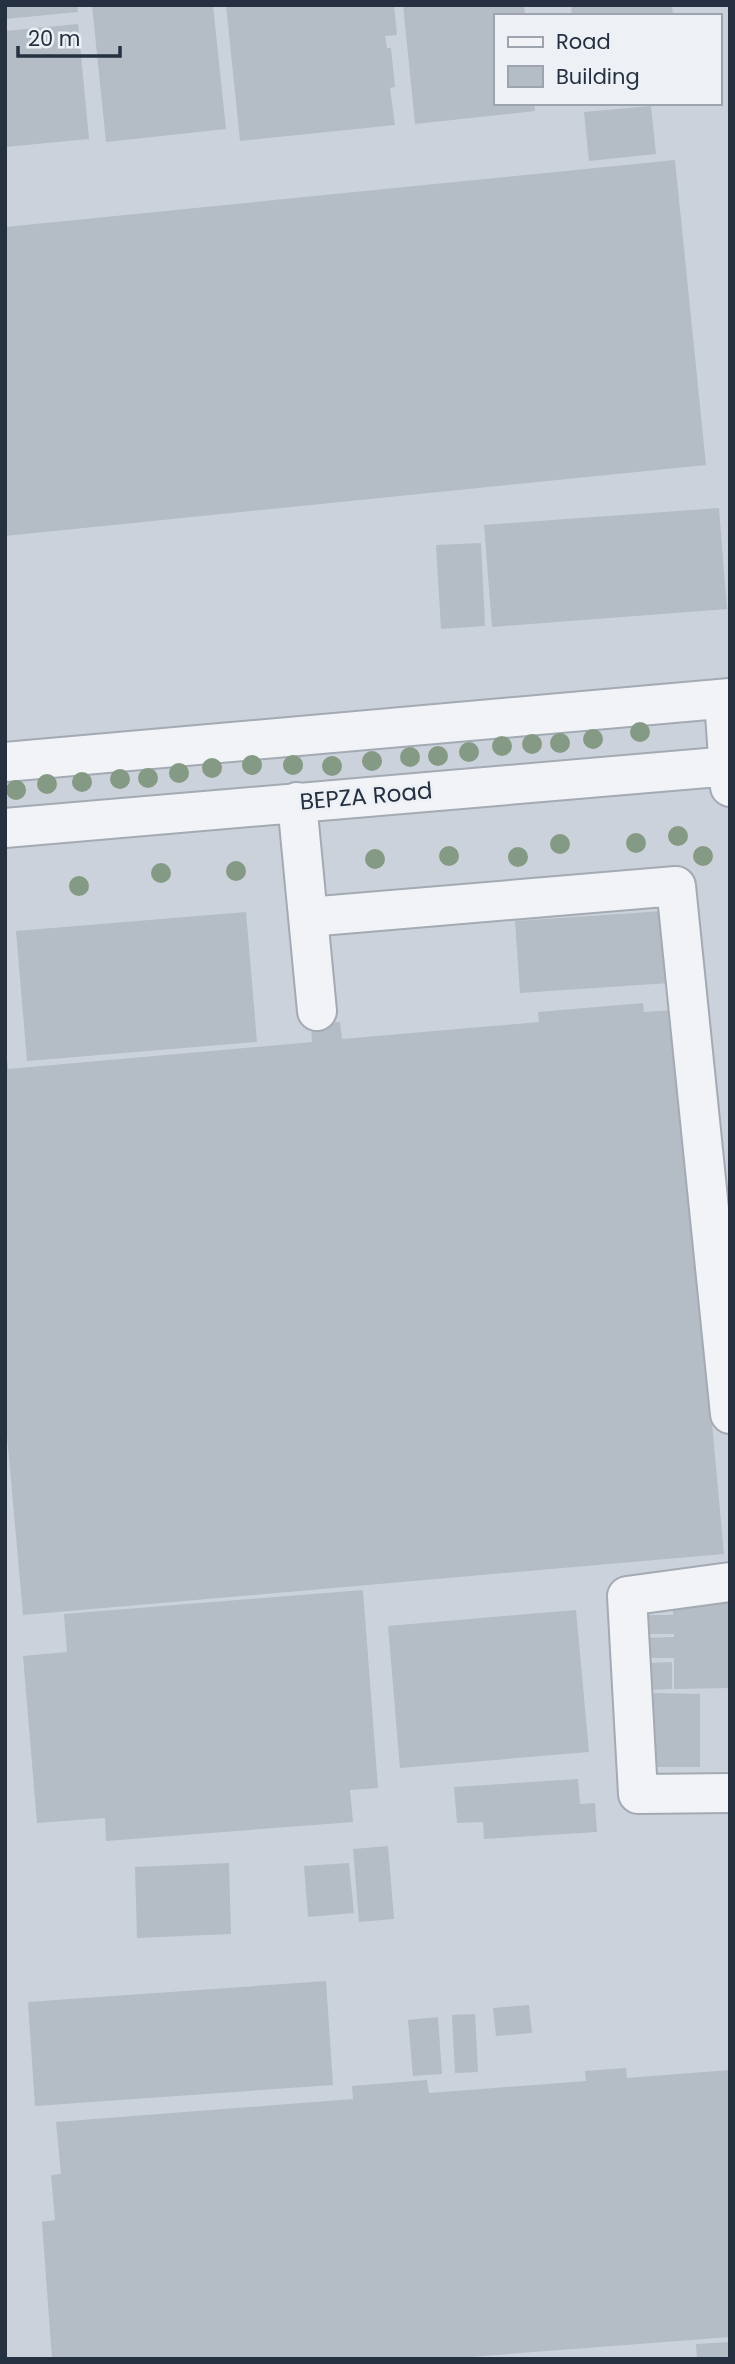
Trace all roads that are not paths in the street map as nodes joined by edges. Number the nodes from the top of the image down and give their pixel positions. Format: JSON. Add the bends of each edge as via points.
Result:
{"nodes":[{"id":1,"x":727,"y":699,"type":"edge"},
{"id":2,"x":5,"y":762,"type":"edge"},
{"id":3,"x":729,"y":773,"type":"edge"},
{"id":4,"x":297,"y":802,"type":"junction"},
{"id":5,"x":5,"y":828,"type":"edge"},
{"id":6,"x":308,"y":916,"type":"junction"},
{"id":7,"x":317,"y":1011,"type":"dead end"},
{"id":8,"x":730,"y":1414,"type":"edge"},
{"id":9,"x":730,"y":1582,"type":"edge"},
{"id":10,"x":730,"y":1793,"type":"edge"}],
"edges":[{"from":1,"to":2,"type":"lane","name":"BEPZA Road"},
{"from":1,"to":3,"type":"lane","name":"BEPZA Road"},
{"from":3,"to":4,"type":"lane","name":"BEPZA Road"},
{"from":4,"to":5,"type":"lane","name":"BEPZA Road"},
{"from":4,"to":6,"type":"lane"},
{"from":6,"to":7,"type":"lane"},
{"from":6,"to":8,"type":"lane","via":[[676,886]]},
{"from":9,"to":10,"type":"lane","via":[[627,1596],[638,1794]]}]}
